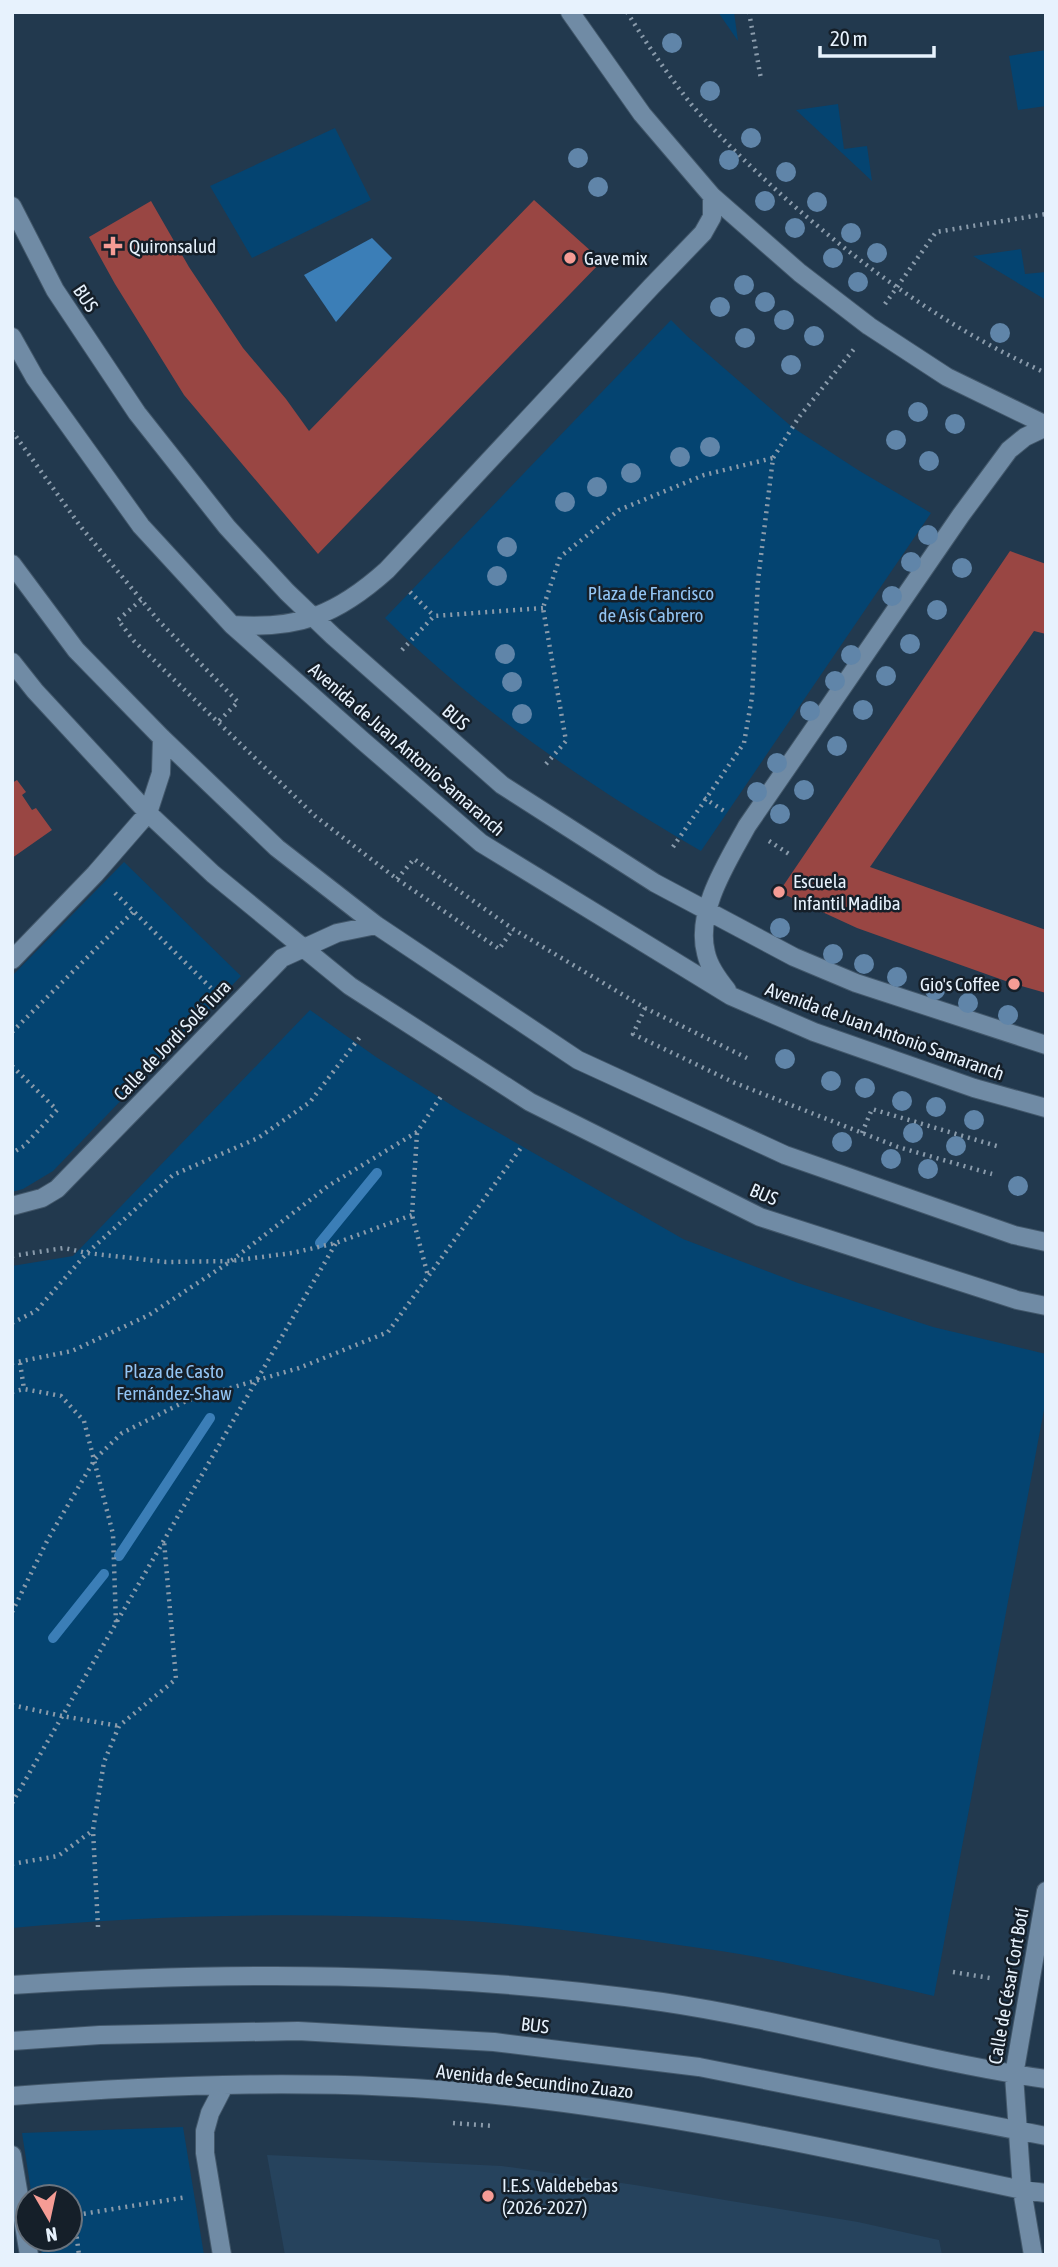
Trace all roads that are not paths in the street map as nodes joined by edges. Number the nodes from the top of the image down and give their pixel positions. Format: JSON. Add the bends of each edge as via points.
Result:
{"nodes":[{"id":1,"x":570,"y":12,"type":"edge"},
{"id":2,"x":712,"y":196,"type":"junction"},
{"id":3,"x":12,"y":206,"type":"edge"},
{"id":4,"x":12,"y":337,"type":"edge"},
{"id":5,"x":1046,"y":426,"type":"edge"},
{"id":6,"x":12,"y":564,"type":"edge"},
{"id":7,"x":314,"y":617,"type":"junction"},
{"id":8,"x":232,"y":625,"type":"junction"},
{"id":9,"x":12,"y":662,"type":"edge"},
{"id":10,"x":162,"y":737,"type":"junction"},
{"id":11,"x":148,"y":813,"type":"junction"},
{"id":12,"x":707,"y":910,"type":"junction"},
{"id":13,"x":376,"y":925,"type":"junction"},
{"id":14,"x":305,"y":947,"type":"junction"},
{"id":15,"x":12,"y":960,"type":"edge"},
{"id":16,"x":731,"y":996,"type":"junction"},
{"id":17,"x":1046,"y":1045,"type":"edge"},
{"id":18,"x":1046,"y":1108,"type":"edge"},
{"id":19,"x":12,"y":1206,"type":"edge"},
{"id":20,"x":1046,"y":1242,"type":"edge"},
{"id":21,"x":1046,"y":1306,"type":"edge"},
{"id":22,"x":1046,"y":1891,"type":"edge"},
{"id":23,"x":12,"y":1985,"type":"edge"},
{"id":24,"x":12,"y":2041,"type":"edge"},
{"id":25,"x":1014,"y":2075,"type":"junction"},
{"id":26,"x":1046,"y":2079,"type":"edge"},
{"id":27,"x":224,"y":2086,"type":"junction"},
{"id":28,"x":12,"y":2096,"type":"edge"},
{"id":29,"x":1017,"y":2132,"type":"junction"},
{"id":30,"x":1046,"y":2136,"type":"edge"},
{"id":31,"x":12,"y":2155,"type":"edge"},
{"id":32,"x":1022,"y":2190,"type":"junction"},
{"id":33,"x":1046,"y":2193,"type":"edge"},
{"id":34,"x":29,"y":2255,"type":"edge"},
{"id":35,"x":222,"y":2255,"type":"edge"},
{"id":36,"x":1033,"y":2255,"type":"edge"}],
"edges":[{"from":1,"to":2,"type":"street","via":[[642,114]]},
{"from":2,"to":5,"type":"street","via":[[869,326],[947,377]]},
{"from":2,"to":7,"type":"street","via":[[712,217],[703,233],[387,570],[361,593]]},
{"from":3,"to":7,"type":"street","name":"BUS","via":[[55,290],[137,413],[226,527]]},
{"from":4,"to":8,"type":"street","name":"Avenida de Juan Antonio Samaranch","via":[[35,378],[141,526]]},
{"from":5,"to":12,"type":"street","via":[[1009,450],[961,515],[747,826]]},
{"from":6,"to":10,"type":"street","via":[[76,650]]},
{"from":7,"to":8,"type":"street","via":[[278,626]]},
{"from":7,"to":12,"type":"street","name":"BUS","via":[[502,785],[655,883]]},
{"from":8,"to":16,"type":"street","name":"Avenida de Juan Antonio Samaranch","via":[[481,843]]},
{"from":9,"to":11,"type":"street","name":"BUS"},
{"from":10,"to":11,"type":"street","via":[[160,773]]},
{"from":10,"to":13,"type":"street","via":[[277,848]]},
{"from":11,"to":14,"type":"street","name":"BUS","via":[[214,874]]},
{"from":11,"to":15,"type":"street"},
{"from":12,"to":16,"type":"street","via":[[705,952]]},
{"from":12,"to":17,"type":"street","name":"BUS","via":[[794,957],[856,983]]},
{"from":13,"to":14,"type":"street","name":"Calle de Jordi Solé Tura","via":[[337,933]]},
{"from":13,"to":20,"type":"street","via":[[578,1060],[785,1155]]},
{"from":14,"to":19,"type":"street","name":"Calle de Jordi Solé Tura","via":[[282,958],[57,1189]]},
{"from":14,"to":21,"type":"street","name":"BUS","via":[[350,986],[530,1102],[760,1217]]},
{"from":16,"to":18,"type":"street","name":"Avenida de Juan Antonio Samaranch","via":[[814,1032]]},
{"from":22,"to":25,"type":"street","name":"Calle de César Cort Botí"},
{"from":23,"to":25,"type":"street","via":[[300,1975],[516,1985],[663,2002]]},
{"from":24,"to":29,"type":"street","name":"BUS","via":[[298,2031],[494,2042],[699,2067]]},
{"from":25,"to":26,"type":"street"},
{"from":25,"to":29,"type":"street","name":"Calle de César Cort Botí"},
{"from":27,"to":28,"type":"street","name":"Avenida de Secundino Zuazo"},
{"from":27,"to":32,"type":"street","name":"Avenida de Secundino Zuazo","via":[[352,2085],[619,2109]]},
{"from":27,"to":35,"type":"street","via":[[205,2131]]},
{"from":29,"to":30,"type":"street","name":"BUS"},
{"from":29,"to":32,"type":"street","name":"Calle de César Cort Botí"},
{"from":31,"to":34,"type":"street"},
{"from":32,"to":33,"type":"street","name":"Avenida de Secundino Zuazo"},
{"from":32,"to":36,"type":"street","name":"Calle de César Cort Botí"}]}
